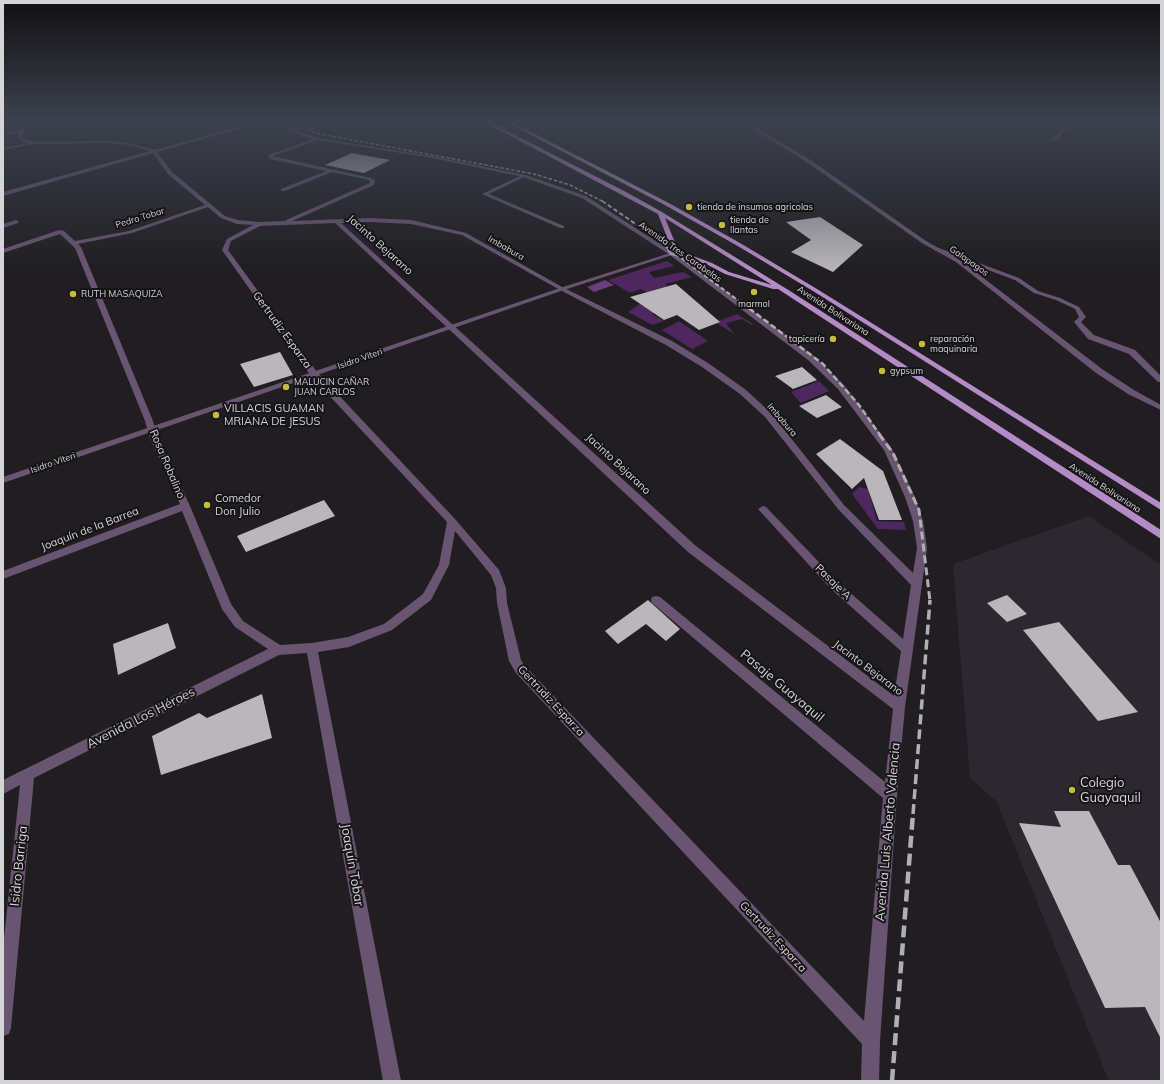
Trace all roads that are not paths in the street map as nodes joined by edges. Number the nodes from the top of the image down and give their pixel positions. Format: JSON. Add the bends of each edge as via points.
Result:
{"nodes":[{"id":1,"x":82,"y":172,"type":"edge"},
{"id":2,"x":169,"y":172,"type":"edge"},
{"id":3,"x":326,"y":172,"type":"edge"},
{"id":4,"x":337,"y":172,"type":"edge"},
{"id":5,"x":503,"y":172,"type":"edge"},
{"id":6,"x":582,"y":172,"type":"edge"},
{"id":7,"x":603,"y":172,"type":"edge"},
{"id":8,"x":824,"y":172,"type":"edge"},
{"id":9,"x":524,"y":176,"type":"junction"},
{"id":10,"x":283,"y":190,"type":"dead end"},
{"id":11,"x":3,"y":194,"type":"edge"},
{"id":12,"x":209,"y":205,"type":"junction"},
{"id":13,"x":660,"y":213,"type":"junction"},
{"id":14,"x":336,"y":221,"type":"junction"},
{"id":15,"x":16,"y":222,"type":"dead end"},
{"id":16,"x":284,"y":223,"type":"junction"},
{"id":17,"x":259,"y":224,"type":"junction"},
{"id":18,"x":3,"y":226,"type":"edge"},
{"id":19,"x":562,"y":227,"type":"dead end"},
{"id":20,"x":75,"y":243,"type":"junction"},
{"id":21,"x":936,"y":249,"type":"junction"},
{"id":22,"x":3,"y":251,"type":"edge"},
{"id":23,"x":672,"y":254,"type":"junction"},
{"id":24,"x":562,"y":290,"type":"junction"},
{"id":25,"x":788,"y":292,"type":"junction"},
{"id":26,"x":452,"y":327,"type":"junction"},
{"id":27,"x":314,"y":374,"type":"junction"},
{"id":28,"x":1161,"y":380,"type":"edge"},
{"id":29,"x":1161,"y":408,"type":"edge"},
{"id":30,"x":152,"y":430,"type":"junction"},
{"id":31,"x":3,"y":480,"type":"edge"},
{"id":32,"x":185,"y":506,"type":"junction"},
{"id":33,"x":1161,"y":507,"type":"edge"},
{"id":34,"x":763,"y":509,"type":"dead end"},
{"id":35,"x":452,"y":521,"type":"junction"},
{"id":36,"x":1161,"y":535,"type":"edge"},
{"id":37,"x":3,"y":575,"type":"edge"},
{"id":38,"x":917,"y":584,"type":"junction"},
{"id":39,"x":656,"y":600,"type":"dead end"},
{"id":40,"x":312,"y":648,"type":"junction"},
{"id":41,"x":907,"y":649,"type":"junction"},
{"id":42,"x":278,"y":650,"type":"junction"},
{"id":43,"x":899,"y":707,"type":"junction"},
{"id":44,"x":28,"y":775,"type":"junction"},
{"id":45,"x":3,"y":787,"type":"edge"},
{"id":46,"x":890,"y":795,"type":"junction"},
{"id":47,"x":3,"y":1028,"type":"edge"},
{"id":48,"x":871,"y":1042,"type":"junction"},
{"id":49,"x":392,"y":1081,"type":"edge"},
{"id":50,"x":870,"y":1081,"type":"edge"}],
"edges":[{"from":1,"to":11,"type":"street"},
{"from":2,"to":12,"type":"street","name":"Imbabura"},
{"from":3,"to":10,"type":"street"},
{"from":4,"to":16,"type":"street","via":[[373,181],[372,184]]},
{"from":5,"to":9,"type":"street","name":"Avenida Tres Carabelas"},
{"from":6,"to":13,"type":"main road","name":"Avenida Bolivariana"},
{"from":7,"to":33,"type":"main road","name":"Avenida Bolivariana","via":[[665,203],[815,290]]},
{"from":8,"to":21,"type":"street","name":"Galapagos"},
{"from":9,"to":19,"type":"street","via":[[484,194]]},
{"from":9,"to":23,"type":"street","name":"Avenida Tres Carabelas","via":[[584,197]]},
{"from":12,"to":17,"type":"street","name":"Imbabura","via":[[223,218]]},
{"from":12,"to":20,"type":"street","name":"Pedro Tobar","via":[[130,232]]},
{"from":13,"to":23,"type":"main road","via":[[673,245],[670,250]]},
{"from":13,"to":25,"type":"main road","name":"Avenida Bolivariana"},
{"from":14,"to":16,"type":"street","name":"Imbabura"},
{"from":14,"to":24,"type":"street","name":"Imbabura","via":[[411,222],[464,234]]},
{"from":14,"to":26,"type":"street","name":"Jacinto Bejarano"},
{"from":15,"to":18,"type":"street"},
{"from":16,"to":17,"type":"street","name":"Imbabura"},
{"from":17,"to":27,"type":"street","name":"Gertrudiz Esparza","via":[[229,240],[224,250]]},
{"from":20,"to":22,"type":"street","name":"Rosa Robalino","via":[[62,232]]},
{"from":20,"to":30,"type":"street","name":"Rosa Robalino"},
{"from":21,"to":28,"type":"street","via":[[1017,279],[1036,292],[1077,308],[1083,317],[1077,322],[1091,337],[1132,352]]},
{"from":21,"to":29,"type":"street","name":"Galapagos","via":[[958,261],[1099,371]]},
{"from":23,"to":24,"type":"street","name":"Isidro Viteri"},
{"from":23,"to":25,"type":"main road","via":[[691,257],[733,275]]},
{"from":23,"to":38,"type":"street","name":"Avenida Tres Carabelas","via":[[811,358],[841,387],[888,449],[918,521],[922,548]]},
{"from":24,"to":26,"type":"street","name":"Isidro Viteri"},
{"from":24,"to":38,"type":"street","name":"Imbabura","via":[[669,344],[743,392],[768,415],[842,507]]},
{"from":25,"to":36,"type":"main road","name":"Avenida Bolivariana"},
{"from":26,"to":27,"type":"street","name":"Isidro Viteri"},
{"from":26,"to":43,"type":"street","name":"Jacinto Bejarano","via":[[692,549]]},
{"from":27,"to":30,"type":"street","name":"Isidro Viteri"},
{"from":27,"to":35,"type":"street","name":"Gertrudiz Esparza"},
{"from":30,"to":31,"type":"street","name":"Isidro Viteri"},
{"from":30,"to":32,"type":"street","name":"Rosa Robalino"},
{"from":32,"to":37,"type":"street","name":"Joaquín de la Barrea"},
{"from":32,"to":42,"type":"street","name":"Rosa Robalino","via":[[226,606],[239,624]]},
{"from":34,"to":41,"type":"street","name":"Pasaje A","via":[[835,586]]},
{"from":35,"to":40,"type":"street","via":[[444,565],[427,597],[388,627],[349,642]]},
{"from":35,"to":48,"type":"street","name":"Gertrudiz Esparza","via":[[495,573],[501,588],[515,661],[520,669]]},
{"from":38,"to":41,"type":"street","name":"Avenida Luis Alberto Valencia"},
{"from":39,"to":46,"type":"street","name":"Pasaje Guayaquil"},
{"from":40,"to":42,"type":"street"},
{"from":40,"to":49,"type":"street","name":"Joaquín Tobar"},
{"from":41,"to":43,"type":"street","name":"Avenida Luis Alberto Valencia"},
{"from":42,"to":44,"type":"street","name":"Avenida Los Héroes"},
{"from":43,"to":46,"type":"street","name":"Avenida Luis Alberto Valencia"},
{"from":44,"to":45,"type":"street","name":"Avenida Los Héroes"},
{"from":44,"to":47,"type":"street","name":"Isidro Barriga"},
{"from":46,"to":48,"type":"street","name":"Avenida Luis Alberto Valencia"},
{"from":48,"to":50,"type":"street","name":"Avenida Luis Alberto Valencia"}]}
